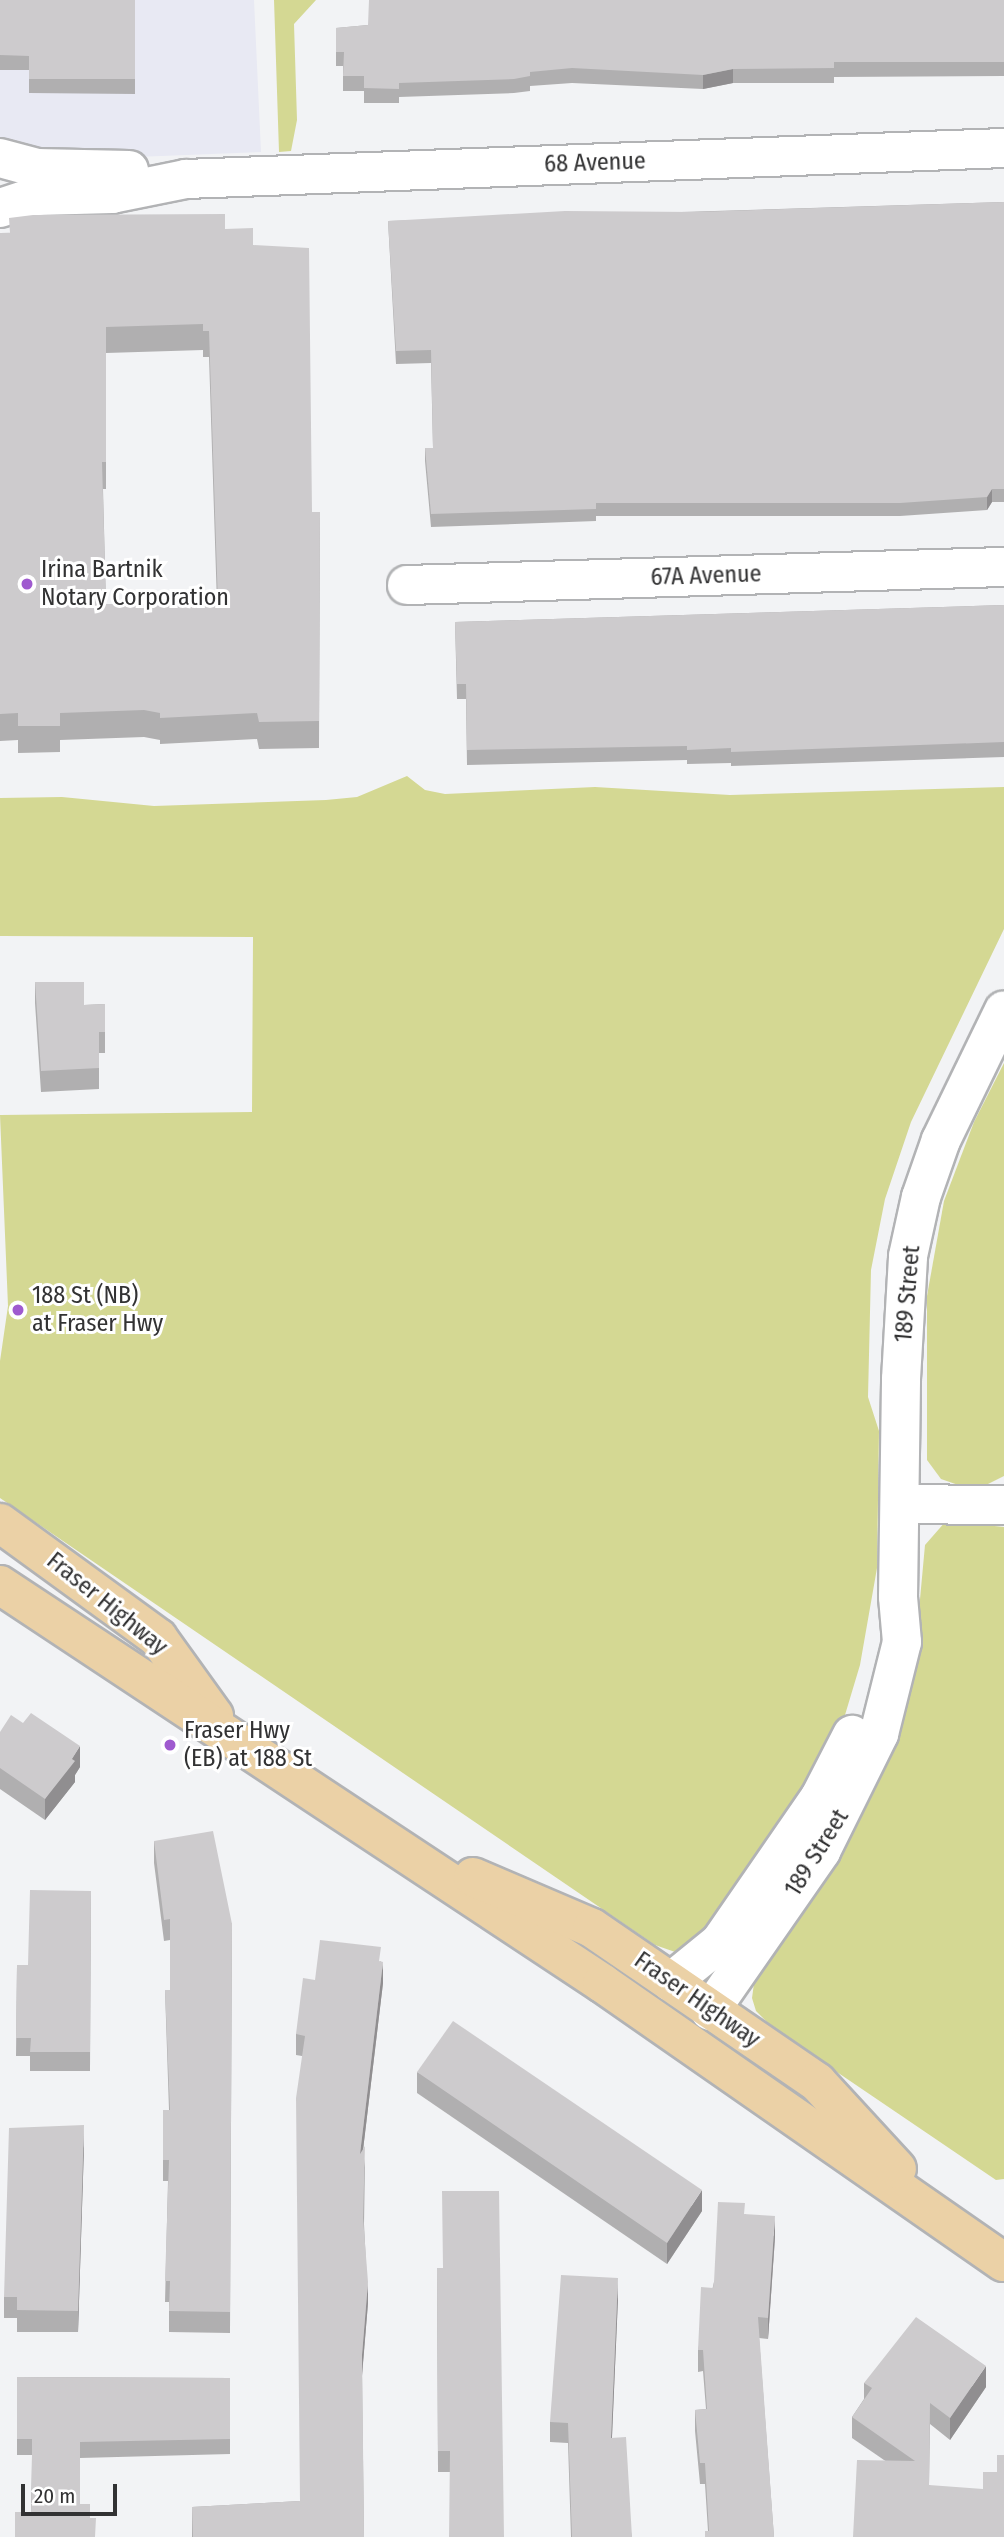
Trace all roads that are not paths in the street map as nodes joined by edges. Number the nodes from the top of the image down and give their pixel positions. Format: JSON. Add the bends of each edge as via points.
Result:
{"nodes":[{"id":1,"x":1004,"y":148,"type":"edge"},
{"id":2,"x":0,"y":158,"type":"edge"},
{"id":3,"x":186,"y":179,"type":"junction"},
{"id":4,"x":0,"y":208,"type":"edge"},
{"id":5,"x":1004,"y":566,"type":"edge"},
{"id":6,"x":407,"y":584,"type":"dead end"},
{"id":7,"x":1004,"y":1010,"type":"edge"},
{"id":8,"x":900,"y":1504,"type":"junction"},
{"id":9,"x":1004,"y":1505,"type":"edge"},
{"id":10,"x":0,"y":1523,"type":"edge"},
{"id":11,"x":7,"y":1597,"type":"edge"},
{"id":12,"x":898,"y":1597,"type":"junction"},
{"id":13,"x":226,"y":1732,"type":"junction"},
{"id":14,"x":400,"y":1848,"type":"junction"},
{"id":15,"x":671,"y":1982,"type":"junction"},
{"id":16,"x":602,"y":1983,"type":"junction"},
{"id":17,"x":710,"y":2011,"type":"junction"},
{"id":18,"x":946,"y":2222,"type":"junction"},
{"id":19,"x":1004,"y":2262,"type":"edge"}],
"edges":[{"from":1,"to":3,"type":"street","name":"68 Avenue"},
{"from":2,"to":3,"type":"street","name":"68 Avenue","via":[[37,168],[113,168]]},
{"from":3,"to":4,"type":"street","name":"68 Avenue","via":[[112,194],[38,196]]},
{"from":5,"to":6,"type":"street","name":"67A Avenue"},
{"from":7,"to":8,"type":"street","name":"189 Street","via":[[941,1140],[913,1233],[903,1302]]},
{"from":8,"to":9,"type":"street"},
{"from":8,"to":12,"type":"street","name":"189 Street"},
{"from":10,"to":13,"type":"main road","name":"Fraser Highway","via":[[158,1638]]},
{"from":11,"to":13,"type":"main road","name":"Fraser Highway"},
{"from":12,"to":15,"type":"street","name":"189 Street","via":[[857,1726],[820,1797],[720,1942]]},
{"from":12,"to":17,"type":"street","name":"189 Street","via":[[902,1642],[898,1665],[879,1734],[845,1810]]},
{"from":13,"to":14,"type":"main road","name":"Fraser Highway"},
{"from":14,"to":15,"type":"main road","name":"Fraser Highway","via":[[592,1928]]},
{"from":14,"to":16,"type":"main road","name":"Fraser Highway"},
{"from":15,"to":17,"type":"main road","name":"Fraser Highway"},
{"from":16,"to":17,"type":"main road","via":[[655,2003],[699,2014]]},
{"from":16,"to":18,"type":"main road","name":"Fraser Highway"},
{"from":17,"to":18,"type":"main road","name":"Fraser Highway","via":[[817,2082]]},
{"from":18,"to":19,"type":"main road","name":"Fraser Highway"}]}
